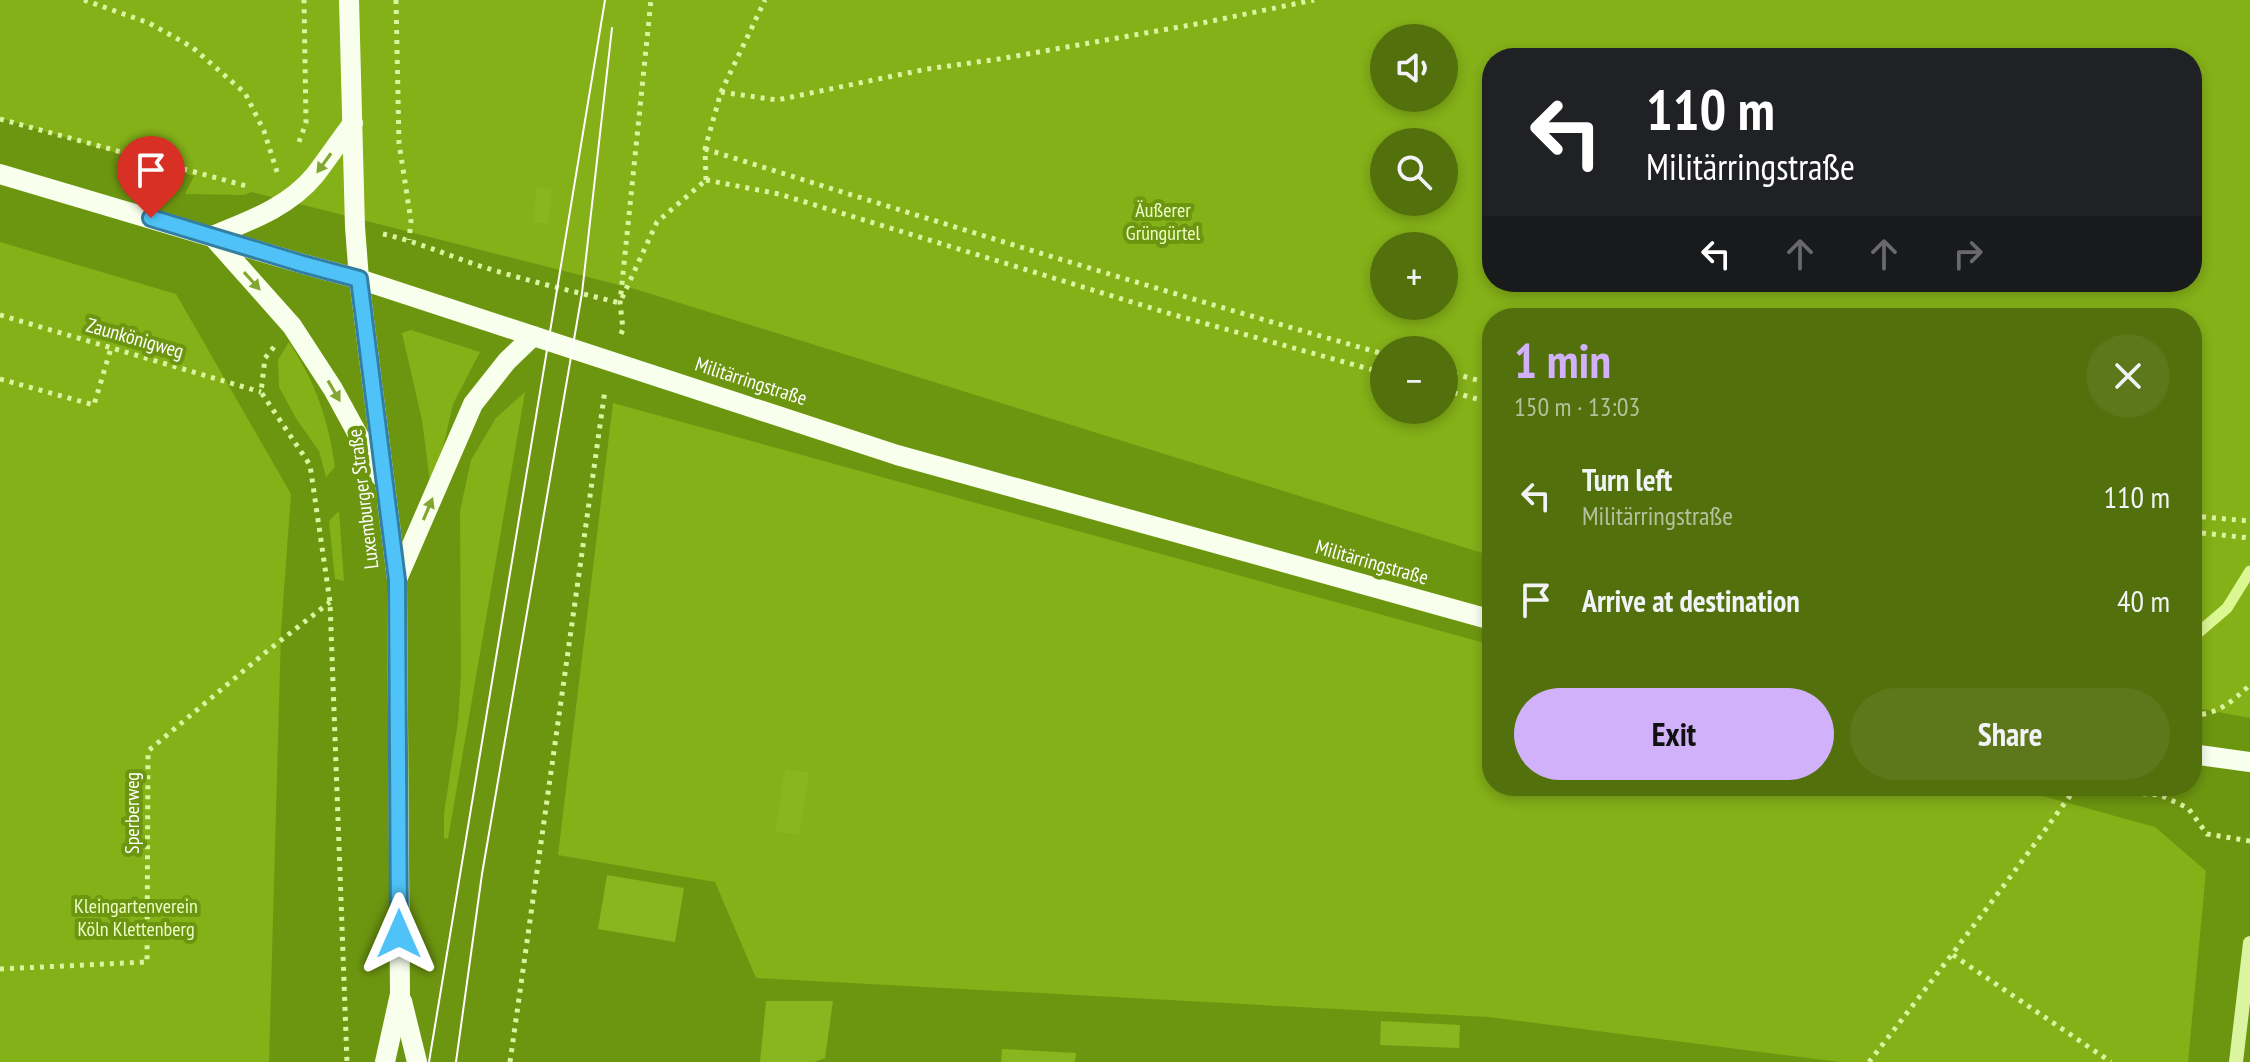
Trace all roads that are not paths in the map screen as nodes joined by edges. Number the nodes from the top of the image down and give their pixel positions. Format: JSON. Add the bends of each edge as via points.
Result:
{"nodes":[{"id":1,"x":349,"y":0,"type":"edge"},
{"id":2,"x":353,"y":123,"type":"junction"},
{"id":3,"x":0,"y":174,"type":"edge"},
{"id":4,"x":212,"y":236,"type":"junction"},
{"id":5,"x":359,"y":279,"type":"junction"},
{"id":6,"x":533,"y":336,"type":"junction"},
{"id":7,"x":386,"y":486,"type":"junction"},
{"id":8,"x":397,"y":580,"type":"junction"},
{"id":9,"x":1482,"y":617,"type":"edge"},
{"id":10,"x":2202,"y":755,"type":"edge"},
{"id":11,"x":2250,"y":762,"type":"edge"},
{"id":12,"x":2250,"y":943,"type":"edge"},
{"id":13,"x":400,"y":994,"type":"junction"},
{"id":14,"x":385,"y":1062,"type":"edge"},
{"id":15,"x":417,"y":1062,"type":"edge"},
{"id":16,"x":2236,"y":1062,"type":"edge"}],
"edges":[{"from":1,"to":2,"type":"main road","name":"Luxemburger Straße"},
{"from":2,"to":4,"type":"main road","one_way":true,"via":[[313,177],[290,198],[254,220]]},
{"from":2,"to":5,"type":"main road","name":"Luxemburger Straße"},
{"from":3,"to":4,"type":"main road","name":"Militärringstraße"},
{"from":4,"to":5,"type":"main road","name":"Militärringstraße"},
{"from":4,"to":7,"type":"main road","one_way":true,"via":[[292,326]]},
{"from":5,"to":6,"type":"main road","name":"Militärringstraße"},
{"from":5,"to":7,"type":"main road","name":"Luxemburger Straße"},
{"from":8,"to":6,"type":"main road","one_way":true,"via":[[473,404]]},
{"from":6,"to":9,"type":"main road","name":"Militärringstraße","via":[[897,455]]},
{"from":7,"to":8,"type":"main road","name":"Luxemburger Straße"},
{"from":8,"to":13,"type":"main road","name":"Luxemburger Straße"},
{"from":10,"to":11,"type":"main road"},
{"from":12,"to":16,"type":"street"},
{"from":13,"to":14,"type":"main road","name":"Luxemburger Straße"},
{"from":13,"to":15,"type":"main road","name":"Luxemburger Straße"}]}
